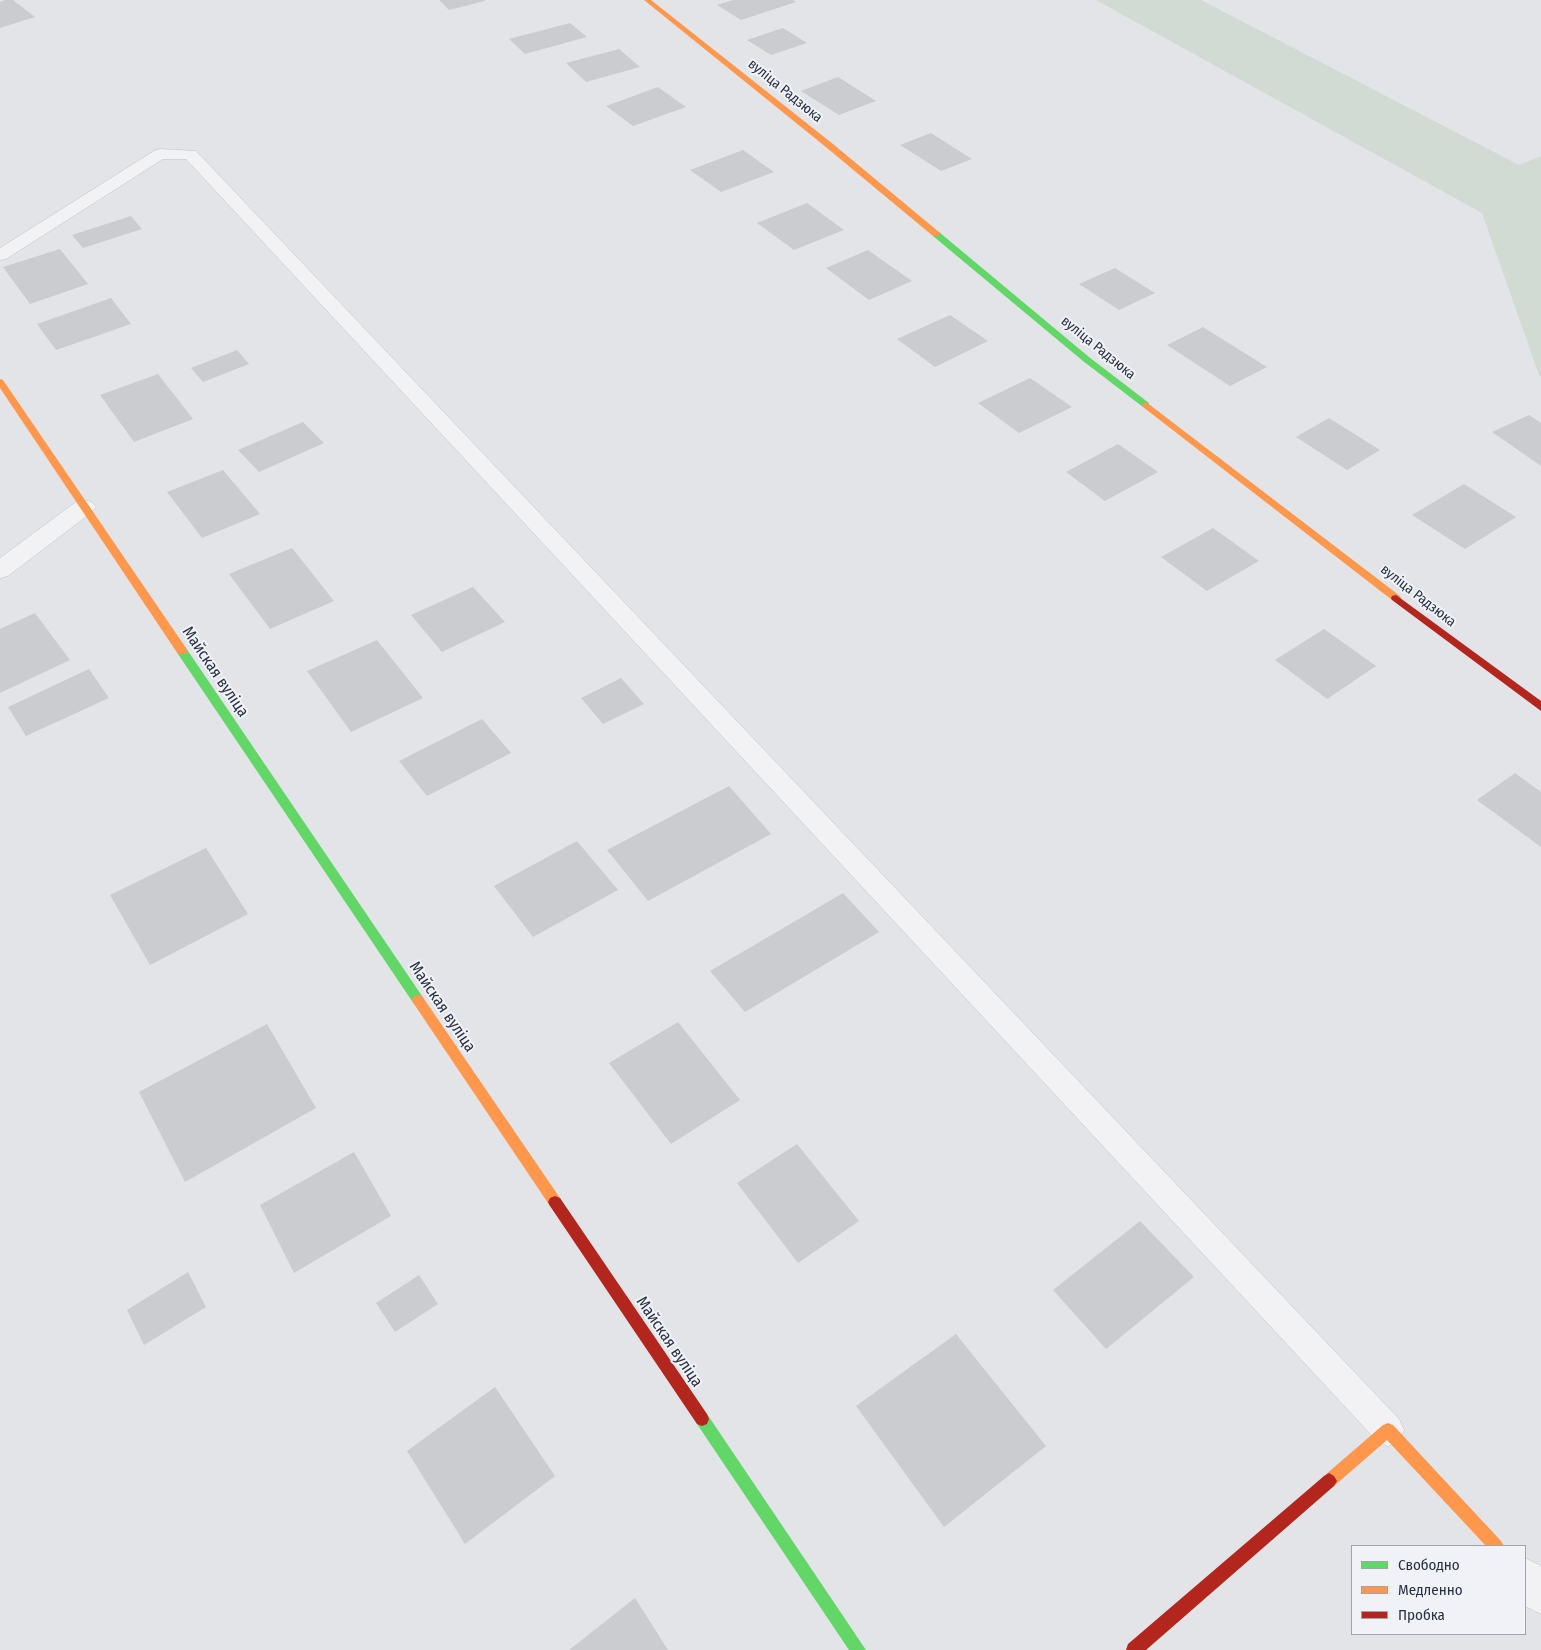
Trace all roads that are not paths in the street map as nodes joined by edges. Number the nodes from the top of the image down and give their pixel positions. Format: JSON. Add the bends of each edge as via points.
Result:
{"nodes":[{"id":1,"x":647,"y":0,"type":"edge"},
{"id":2,"x":0,"y":255,"type":"edge"},
{"id":3,"x":0,"y":382,"type":"edge"},
{"id":4,"x":84,"y":507,"type":"junction"},
{"id":5,"x":0,"y":570,"type":"edge"},
{"id":6,"x":1541,"y":707,"type":"edge"},
{"id":7,"x":1388,"y":1430,"type":"junction"},
{"id":8,"x":1495,"y":1545,"type":"edge"},
{"id":9,"x":1526,"y":1578,"type":"edge"},
{"id":10,"x":1541,"y":1595,"type":"edge"},
{"id":11,"x":858,"y":1650,"type":"edge"},
{"id":12,"x":1134,"y":1650,"type":"edge"}],
"edges":[{"from":1,"to":6,"type":"street","name":"вуліца Радзюка","via":[[830,146],[1086,359]]},
{"from":2,"to":7,"type":"lane","via":[[160,154],[190,154]]},
{"from":3,"to":4,"type":"street","name":"Майская вуліца"},
{"from":4,"to":5,"type":"street"},
{"from":4,"to":11,"type":"street","name":"Майская вуліца"},
{"from":7,"to":8,"type":"street"},
{"from":7,"to":12,"type":"street"},
{"from":9,"to":10,"type":"street"}]}
